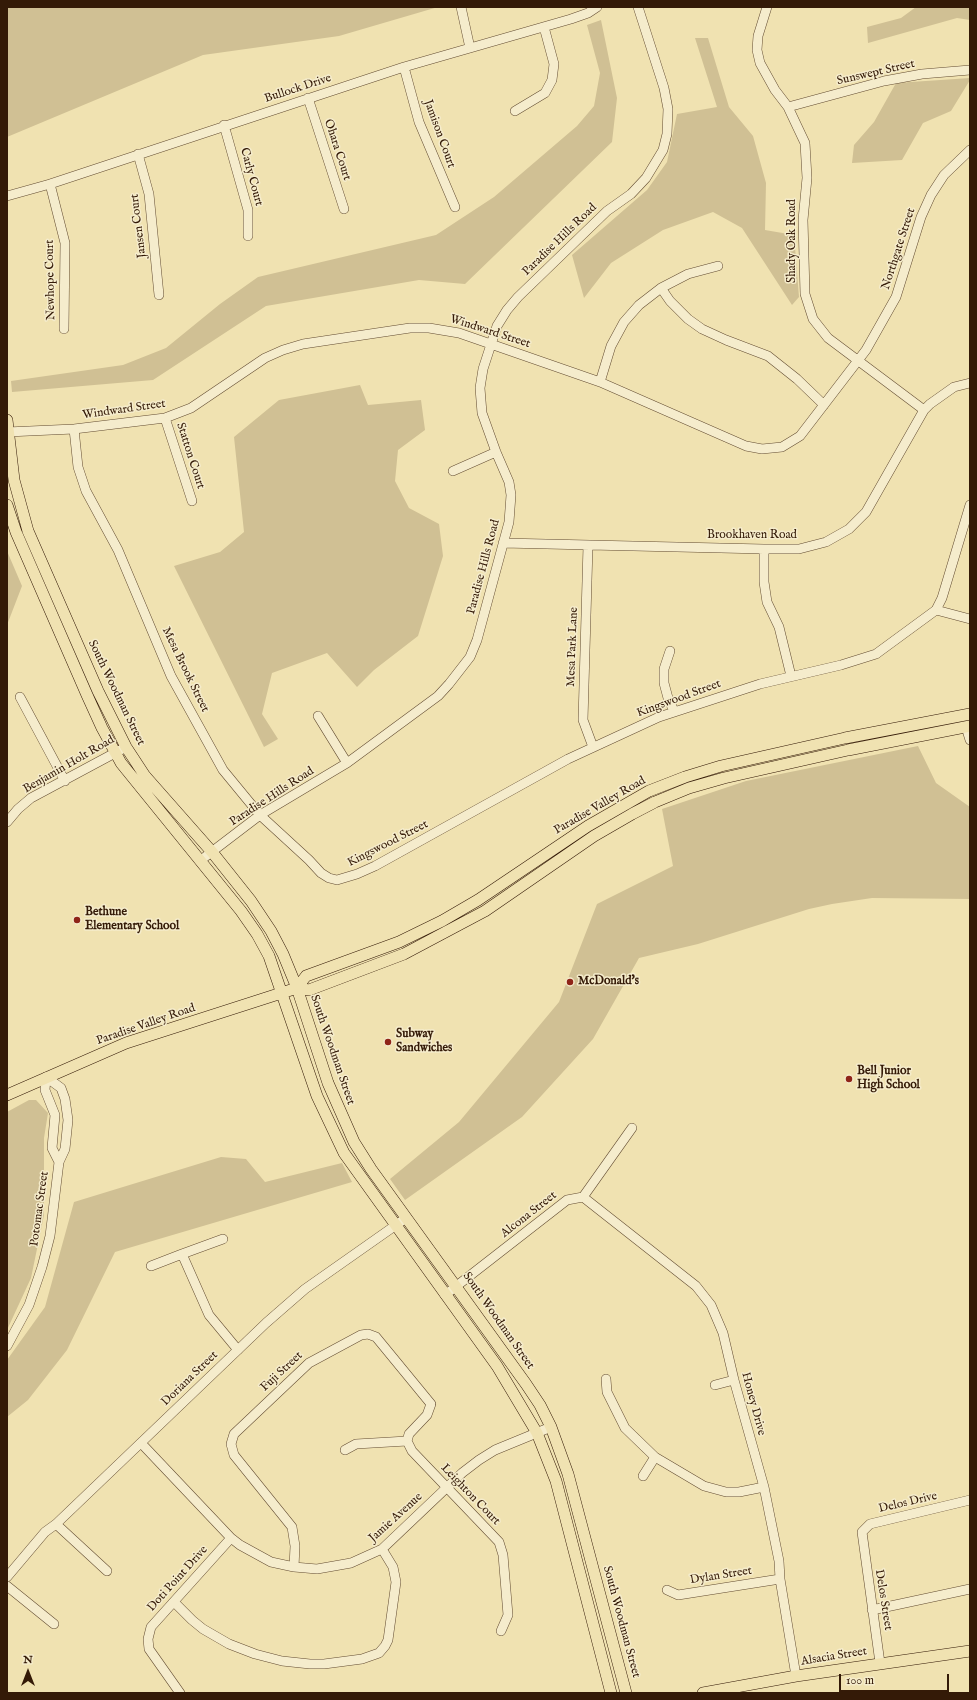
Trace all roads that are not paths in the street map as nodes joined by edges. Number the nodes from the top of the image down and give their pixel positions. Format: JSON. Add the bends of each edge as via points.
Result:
{"nodes":[{"id":1,"x":461,"y":7,"type":"edge"},
{"id":2,"x":597,"y":7,"type":"edge"},
{"id":3,"x":638,"y":7,"type":"edge"},
{"id":4,"x":767,"y":7,"type":"edge"},
{"id":5,"x":544,"y":27,"type":"junction"},
{"id":6,"x":470,"y":48,"type":"junction"},
{"id":7,"x":404,"y":67,"type":"junction"},
{"id":8,"x":970,"y":70,"type":"edge"},
{"id":9,"x":308,"y":98,"type":"junction"},
{"id":10,"x":788,"y":107,"type":"junction"},
{"id":11,"x":515,"y":111,"type":"dead end"},
{"id":12,"x":224,"y":125,"type":"junction"},
{"id":13,"x":970,"y":150,"type":"edge"},
{"id":14,"x":138,"y":154,"type":"junction"},
{"id":15,"x":50,"y":184,"type":"junction"},
{"id":16,"x":7,"y":196,"type":"edge"},
{"id":17,"x":454,"y":207,"type":"dead end"},
{"id":18,"x":344,"y":209,"type":"dead end"},
{"id":19,"x":248,"y":236,"type":"dead end"},
{"id":20,"x":718,"y":266,"type":"dead end"},
{"id":21,"x":661,"y":288,"type":"junction"},
{"id":22,"x":159,"y":295,"type":"dead end"},
{"id":23,"x":64,"y":328,"type":"dead end"},
{"id":24,"x":491,"y":345,"type":"junction"},
{"id":25,"x":858,"y":361,"type":"junction"},
{"id":26,"x":600,"y":382,"type":"junction"},
{"id":27,"x":970,"y":383,"type":"edge"},
{"id":28,"x":824,"y":405,"type":"junction"},
{"id":29,"x":924,"y":410,"type":"junction"},
{"id":30,"x":165,"y":418,"type":"junction"},
{"id":31,"x":7,"y":420,"type":"edge"},
{"id":32,"x":74,"y":429,"type":"junction"},
{"id":33,"x":8,"y":432,"type":"edge"},
{"id":34,"x":496,"y":452,"type":"junction"},
{"id":35,"x":452,"y":471,"type":"dead end"},
{"id":36,"x":192,"y":501,"type":"dead end"},
{"id":37,"x":7,"y":505,"type":"edge"},
{"id":38,"x":970,"y":505,"type":"edge"},
{"id":39,"x":966,"y":531,"type":"edge"},
{"id":40,"x":503,"y":544,"type":"junction"},
{"id":41,"x":588,"y":546,"type":"junction"},
{"id":42,"x":764,"y":549,"type":"junction"},
{"id":43,"x":936,"y":610,"type":"junction"},
{"id":44,"x":970,"y":619,"type":"edge"},
{"id":45,"x":670,"y":650,"type":"dead end"},
{"id":46,"x":791,"y":676,"type":"junction"},
{"id":47,"x":20,"y":697,"type":"dead end"},
{"id":48,"x":674,"y":711,"type":"junction"},
{"id":49,"x":970,"y":714,"type":"edge"},
{"id":50,"x":318,"y":716,"type":"dead end"},
{"id":51,"x":968,"y":727,"type":"edge"},
{"id":52,"x":970,"y":740,"type":"edge"},
{"id":53,"x":126,"y":747,"type":"junction"},
{"id":54,"x":593,"y":747,"type":"junction"},
{"id":55,"x":115,"y":752,"type":"junction"},
{"id":56,"x":347,"y":763,"type":"junction"},
{"id":57,"x":65,"y":781,"type":"junction"},
{"id":58,"x":260,"y":816,"type":"junction"},
{"id":59,"x":7,"y":822,"type":"edge"},
{"id":60,"x":212,"y":852,"type":"junction"},
{"id":61,"x":201,"y":860,"type":"junction"},
{"id":62,"x":337,"y":880,"type":"joint"},
{"id":63,"x":296,"y":988,"type":"junction"},
{"id":64,"x":282,"y":993,"type":"junction"},
{"id":65,"x":46,"y":1077,"type":"junction"},
{"id":66,"x":7,"y":1095,"type":"edge"},
{"id":67,"x":632,"y":1128,"type":"dead end"},
{"id":68,"x":59,"y":1162,"type":"junction"},
{"id":69,"x":583,"y":1197,"type":"junction"},
{"id":70,"x":406,"y":1218,"type":"junction"},
{"id":71,"x":396,"y":1226,"type":"junction"},
{"id":72,"x":222,"y":1239,"type":"dead end"},
{"id":73,"x":182,"y":1254,"type":"junction"},
{"id":74,"x":151,"y":1266,"type":"dead end"},
{"id":75,"x":457,"y":1286,"type":"junction"},
{"id":76,"x":445,"y":1295,"type":"junction"},
{"id":77,"x":7,"y":1346,"type":"edge"},
{"id":78,"x":238,"y":1350,"type":"junction"},
{"id":79,"x":606,"y":1379,"type":"dead end"},
{"id":80,"x":734,"y":1380,"type":"junction"},
{"id":81,"x":715,"y":1385,"type":"dead end"},
{"id":82,"x":550,"y":1426,"type":"junction"},
{"id":83,"x":537,"y":1433,"type":"junction"},
{"id":84,"x":407,"y":1441,"type":"junction"},
{"id":85,"x":141,"y":1443,"type":"junction"},
{"id":86,"x":345,"y":1450,"type":"dead end"},
{"id":87,"x":655,"y":1457,"type":"junction"},
{"id":88,"x":643,"y":1476,"type":"dead end"},
{"id":89,"x":764,"y":1487,"type":"junction"},
{"id":90,"x":445,"y":1488,"type":"junction"},
{"id":91,"x":970,"y":1500,"type":"edge"},
{"id":92,"x":56,"y":1524,"type":"junction"},
{"id":93,"x":231,"y":1538,"type":"junction"},
{"id":94,"x":862,"y":1540,"type":"joint"},
{"id":95,"x":382,"y":1549,"type":"junction"},
{"id":96,"x":294,"y":1567,"type":"junction"},
{"id":97,"x":108,"y":1571,"type":"dead end"},
{"id":98,"x":7,"y":1577,"type":"edge"},
{"id":99,"x":780,"y":1579,"type":"junction"},
{"id":100,"x":7,"y":1586,"type":"edge"},
{"id":101,"x":970,"y":1589,"type":"edge"},
{"id":102,"x":667,"y":1590,"type":"dead end"},
{"id":103,"x":174,"y":1602,"type":"junction"},
{"id":104,"x":872,"y":1610,"type":"junction"},
{"id":105,"x":54,"y":1624,"type":"dead end"},
{"id":106,"x":501,"y":1631,"type":"dead end"},
{"id":107,"x":970,"y":1651,"type":"edge"},
{"id":108,"x":880,"y":1663,"type":"junction"},
{"id":109,"x":796,"y":1676,"type":"junction"},
{"id":110,"x":180,"y":1693,"type":"edge"},
{"id":111,"x":611,"y":1693,"type":"edge"},
{"id":112,"x":626,"y":1693,"type":"edge"},
{"id":113,"x":703,"y":1693,"type":"edge"}],
"edges":[{"from":1,"to":6,"type":"street"},
{"from":2,"to":5,"type":"street","name":"Bullock Drive","via":[[588,13]]},
{"from":3,"to":24,"type":"street","name":"Paradise Hills Road","via":[[664,88],[668,109],[667,134],[663,150],[646,178],[631,194],[607,211],[518,297],[497,326]]},
{"from":4,"to":10,"type":"street","name":"Shady Oak Road","via":[[758,36],[758,56],[765,75]]},
{"from":5,"to":6,"type":"street","name":"Bullock Drive"},
{"from":5,"to":11,"type":"street","via":[[554,64],[552,80],[545,93]]},
{"from":6,"to":7,"type":"street","name":"Bullock Drive"},
{"from":7,"to":9,"type":"street","name":"Bullock Drive"},
{"from":7,"to":17,"type":"street","name":"Jamison Court","via":[[419,122]]},
{"from":8,"to":10,"type":"street","name":"Sunswept Street","via":[[922,74],[884,81]]},
{"from":9,"to":12,"type":"street","name":"Bullock Drive"},
{"from":9,"to":18,"type":"street","name":"Ohara Court"},
{"from":10,"to":25,"type":"street","name":"Shady Oak Road","via":[[806,144],[807,178],[803,220],[806,294],[813,319],[828,338]]},
{"from":12,"to":14,"type":"street","name":"Bullock Drive"},
{"from":12,"to":19,"type":"street","name":"Carly Court","via":[[248,210]]},
{"from":13,"to":25,"type":"street","name":"Northgate Street","via":[[944,175],[931,195],[921,217],[896,297]]},
{"from":14,"to":15,"type":"street","name":"Bullock Drive"},
{"from":14,"to":22,"type":"street","name":"Jansen Court","via":[[149,194]]},
{"from":15,"to":16,"type":"street","name":"Bullock Drive"},
{"from":15,"to":23,"type":"street","name":"Newhope Court","via":[[65,243]]},
{"from":20,"to":21,"type":"street","via":[[688,274]]},
{"from":21,"to":26,"type":"street","via":[[639,305],[624,322],[611,346]]},
{"from":21,"to":28,"type":"street","via":[[688,319],[702,329],[768,356]]},
{"from":24,"to":26,"type":"street","name":"Windward Street"},
{"from":24,"to":30,"type":"street","name":"Windward Street","via":[[449,331],[420,328],[293,346],[265,358],[191,408]]},
{"from":24,"to":34,"type":"street","name":"Paradise Hills Road","via":[[482,374],[480,397],[484,422]]},
{"from":25,"to":28,"type":"street","name":"Windward Street"},
{"from":25,"to":29,"type":"street","name":"Shady Oak Road"},
{"from":26,"to":28,"type":"street","name":"Windward Street","via":[[746,446],[762,449],[782,447],[794,441]]},
{"from":27,"to":29,"type":"street","name":"Brookhaven Road","via":[[941,394]]},
{"from":29,"to":42,"type":"street","name":"Brookhaven Road","via":[[866,512],[855,524],[834,538],[817,545],[799,549]]},
{"from":30,"to":32,"type":"street","name":"Windward Street"},
{"from":30,"to":36,"type":"street","name":"Statton Court"},
{"from":31,"to":33,"type":"main road","name":"South Woodman Street"},
{"from":32,"to":33,"type":"street","name":"Windward Street"},
{"from":32,"to":58,"type":"street","name":"Mesa Brook Street","via":[[78,466],[86,491],[118,550],[171,676],[223,770]]},
{"from":33,"to":53,"type":"main road","name":"South Woodman Street","via":[[14,480],[28,531],[98,691]]},
{"from":34,"to":35,"type":"street"},
{"from":34,"to":40,"type":"street","name":"Paradise Hills Road","via":[[509,482],[511,495],[509,522]]},
{"from":37,"to":55,"type":"main road","name":"South Woodman Street","via":[[16,532],[65,645]]},
{"from":38,"to":39,"type":"street"},
{"from":39,"to":43,"type":"street"},
{"from":40,"to":41,"type":"street","name":"Brookhaven Road"},
{"from":40,"to":56,"type":"street","name":"Paradise Hills Road","via":[[470,657],[438,696]]},
{"from":41,"to":42,"type":"street","name":"Brookhaven Road"},
{"from":41,"to":54,"type":"street","name":"Mesa Park Lane","via":[[583,720]]},
{"from":42,"to":46,"type":"street","via":[[767,602],[779,627]]},
{"from":43,"to":44,"type":"street"},
{"from":43,"to":46,"type":"street","name":"Kingswood Street","via":[[876,654],[842,665]]},
{"from":45,"to":48,"type":"street","via":[[664,669],[664,683]]},
{"from":46,"to":48,"type":"street","name":"Kingswood Street"},
{"from":47,"to":57,"type":"street"},
{"from":48,"to":54,"type":"street","name":"Kingswood Street"},
{"from":49,"to":63,"type":"main road","name":"Paradise Valley Road","via":[[845,738],[721,766],[649,791],[588,826],[478,900],[442,921],[398,942],[306,976]]},
{"from":50,"to":56,"type":"street"},
{"from":51,"to":52,"type":"street"},
{"from":51,"to":63,"type":"main road","name":"Paradise Valley Road","via":[[848,750],[689,788],[654,802],[594,836],[484,911],[448,932],[404,954],[309,990]]},
{"from":53,"to":55,"type":"street","name":"Benjamin Holt Road"},
{"from":53,"to":60,"type":"main road","name":"South Woodman Street","via":[[145,776]]},
{"from":54,"to":62,"type":"street","name":"Kingswood Street","via":[[375,866]]},
{"from":55,"to":57,"type":"street","name":"Benjamin Holt Road"},
{"from":55,"to":61,"type":"main road","name":"South Woodman Street","via":[[135,781]]},
{"from":56,"to":58,"type":"street","name":"Paradise Hills Road"},
{"from":57,"to":59,"type":"street","name":"Benjamin Holt Road","via":[[31,798]]},
{"from":58,"to":60,"type":"street","name":"Paradise Hills Road"},
{"from":58,"to":62,"type":"street","name":"Mesa Brook Street","via":[[321,873]]},
{"from":60,"to":61,"type":"street","name":"Paradise Hills Road"},
{"from":60,"to":63,"type":"main road","name":"South Woodman Street","via":[[251,901],[270,931],[283,954]]},
{"from":61,"to":64,"type":"main road","name":"South Woodman Street","via":[[257,934],[269,956]]},
{"from":63,"to":64,"type":"main road","name":"Paradise Valley Road"},
{"from":63,"to":70,"type":"main road","name":"South Woodman Street","via":[[340,1113],[365,1159]]},
{"from":64,"to":65,"type":"main road","name":"Paradise Valley Road","via":[[126,1043]]},
{"from":64,"to":71,"type":"main road","name":"South Woodman Street","via":[[328,1122],[344,1153]]},
{"from":65,"to":66,"type":"main road","name":"Paradise Valley Road"},
{"from":65,"to":68,"type":"street","name":"Potomac Street","via":[[45,1090],[55,1115],[52,1148]]},
{"from":65,"to":68,"type":"street","name":"Potomac Street","via":[[60,1088],[65,1099],[68,1120],[65,1149]]},
{"from":67,"to":69,"type":"street"},
{"from":68,"to":77,"type":"street","name":"Potomac Street","via":[[50,1236],[42,1268],[28,1305]]},
{"from":69,"to":75,"type":"street","name":"Alcona Street","via":[[567,1200]]},
{"from":69,"to":80,"type":"street","name":"Honey Drive","via":[[696,1286],[711,1305],[723,1333]]},
{"from":70,"to":71,"type":"street","name":"Doriana Street"},
{"from":70,"to":75,"type":"main road","name":"South Woodman Street"},
{"from":71,"to":76,"type":"main road","name":"South Woodman Street"},
{"from":71,"to":78,"type":"street","name":"Doriana Street","via":[[305,1289]]},
{"from":72,"to":73,"type":"street"},
{"from":73,"to":74,"type":"street"},
{"from":73,"to":78,"type":"street","via":[[210,1315]]},
{"from":75,"to":76,"type":"street","name":"Alcona Street"},
{"from":75,"to":82,"type":"main road","name":"South Woodman Street","via":[[540,1405]]},
{"from":76,"to":83,"type":"main road","name":"South Woodman Street","via":[[509,1384]]},
{"from":78,"to":85,"type":"street","name":"Doriana Street"},
{"from":79,"to":87,"type":"street","via":[[607,1392],[625,1428]]},
{"from":80,"to":81,"type":"street"},
{"from":80,"to":89,"type":"street","name":"Honey Drive"},
{"from":82,"to":83,"type":"street","name":"Jamie Avenue"},
{"from":82,"to":112,"type":"main road","name":"South Woodman Street","via":[[568,1474]]},
{"from":83,"to":90,"type":"street","name":"Jamie Avenue","via":[[479,1460]]},
{"from":83,"to":111,"type":"main road","name":"South Woodman Street","via":[[556,1481]]},
{"from":84,"to":86,"type":"street","via":[[356,1444]]},
{"from":84,"to":90,"type":"street","name":"Leighton Court","via":[[412,1451]]},
{"from":84,"to":96,"type":"street","name":"Fuji Street","via":[[409,1434],[427,1415],[430,1404],[376,1337],[368,1334],[355,1338],[309,1363],[234,1434],[231,1444],[234,1455],[292,1528],[296,1546]]},
{"from":85,"to":92,"type":"street","name":"Doriana Street"},
{"from":85,"to":93,"type":"street","name":"Jamie Avenue"},
{"from":87,"to":88,"type":"street"},
{"from":87,"to":89,"type":"street","via":[[704,1486],[726,1492]]},
{"from":89,"to":99,"type":"street","name":"Honey Drive","via":[[779,1560]]},
{"from":90,"to":95,"type":"street","name":"Jamie Avenue"},
{"from":90,"to":106,"type":"street","name":"Leighton Court","via":[[499,1542],[503,1555],[508,1615]]},
{"from":91,"to":94,"type":"street","name":"Delos Drive","via":[[870,1524],[862,1532]]},
{"from":92,"to":97,"type":"street"},
{"from":92,"to":98,"type":"street","name":"Doriana Street","via":[[45,1532]]},
{"from":93,"to":96,"type":"street","name":"Jamie Avenue","via":[[260,1557]]},
{"from":93,"to":103,"type":"street","name":"Doti Point Drive"},
{"from":94,"to":104,"type":"street","name":"Delos Street"},
{"from":95,"to":96,"type":"street","name":"Jamie Avenue","via":[[339,1566],[317,1569]]},
{"from":95,"to":103,"type":"street","via":[[393,1567],[396,1582],[388,1640],[379,1653],[362,1659],[310,1664],[282,1661],[255,1654],[229,1644],[204,1629]]},
{"from":99,"to":102,"type":"street","name":"Dylan Street","via":[[678,1595]]},
{"from":99,"to":109,"type":"street","name":"Honey Drive"},
{"from":100,"to":105,"type":"street"},
{"from":101,"to":104,"type":"street"},
{"from":103,"to":110,"type":"street","name":"Doti Point Drive","via":[[151,1627],[148,1639],[150,1649]]},
{"from":104,"to":108,"type":"street","name":"Delos Street"},
{"from":107,"to":108,"type":"main road","name":"Alsacia Street"},
{"from":108,"to":109,"type":"main road","name":"Alsacia Street"},
{"from":109,"to":113,"type":"main road","name":"Alsacia Street"}]}
